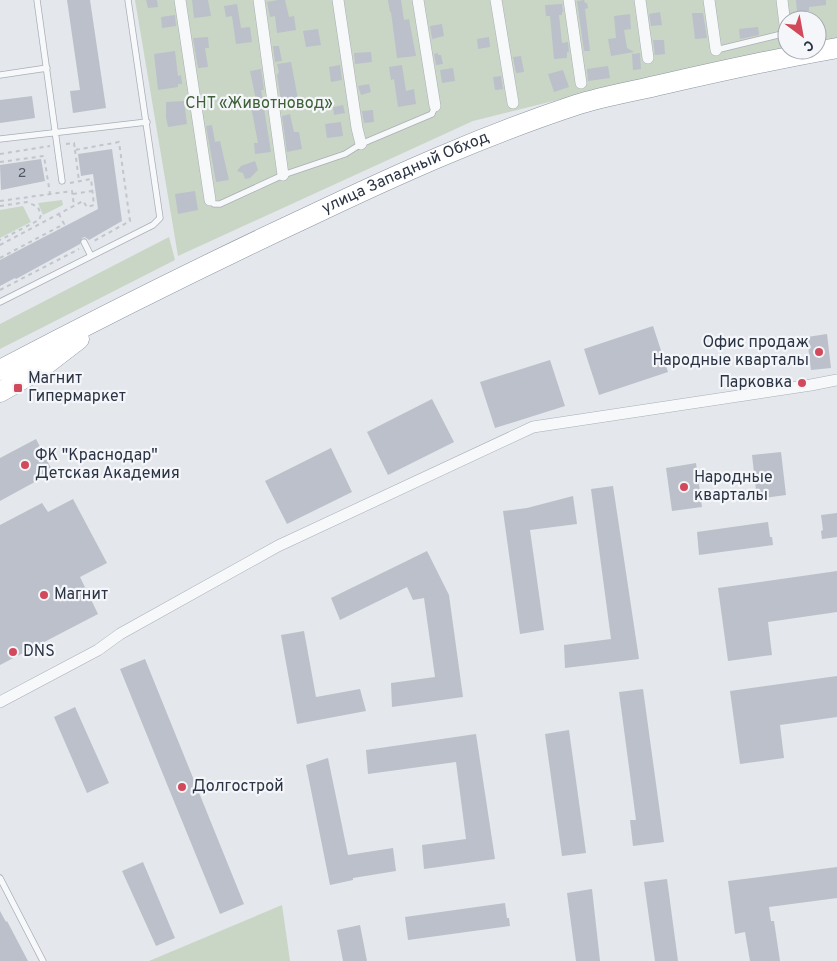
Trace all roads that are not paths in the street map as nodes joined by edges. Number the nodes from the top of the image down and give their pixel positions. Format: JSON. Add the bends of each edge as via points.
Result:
{"nodes":[{"id":1,"x":37,"y":0,"type":"edge"},
{"id":2,"x":128,"y":0,"type":"edge"},
{"id":3,"x":180,"y":0,"type":"edge"},
{"id":4,"x":259,"y":0,"type":"edge"},
{"id":5,"x":338,"y":0,"type":"edge"},
{"id":6,"x":418,"y":0,"type":"edge"},
{"id":7,"x":496,"y":0,"type":"edge"},
{"id":8,"x":569,"y":0,"type":"edge"},
{"id":9,"x":640,"y":0,"type":"edge"},
{"id":10,"x":710,"y":0,"type":"edge"},
{"id":11,"x":777,"y":35,"type":"edge"},
{"id":12,"x":837,"y":48,"type":"edge"},
{"id":13,"x":716,"y":50,"type":"joint"},
{"id":14,"x":648,"y":58,"type":"dead end"},
{"id":15,"x":837,"y":59,"type":"edge"},
{"id":16,"x":48,"y":68,"type":"junction"},
{"id":17,"x":0,"y":74,"type":"edge"},
{"id":18,"x":581,"y":82,"type":"dead end"},
{"id":19,"x":513,"y":103,"type":"dead end"},
{"id":20,"x":435,"y":106,"type":"joint"},
{"id":21,"x":147,"y":122,"type":"junction"},
{"id":22,"x":54,"y":132,"type":"junction"},
{"id":23,"x":0,"y":139,"type":"edge"},
{"id":24,"x":361,"y":144,"type":"junction"},
{"id":25,"x":283,"y":174,"type":"junction"},
{"id":26,"x":62,"y":182,"type":"road end"},
{"id":27,"x":210,"y":200,"type":"joint"},
{"id":28,"x":85,"y":244,"type":"road end"},
{"id":29,"x":91,"y":256,"type":"junction"},
{"id":30,"x":0,"y":302,"type":"edge"},
{"id":31,"x":81,"y":336,"type":"junction"},
{"id":32,"x":0,"y":370,"type":"edge"},
{"id":33,"x":0,"y":379,"type":"edge"},
{"id":34,"x":837,"y":380,"type":"edge"},
{"id":35,"x":0,"y":392,"type":"edge"},
{"id":36,"x":0,"y":702,"type":"edge"},
{"id":37,"x":0,"y":878,"type":"edge"},
{"id":38,"x":43,"y":961,"type":"edge"}],
"edges":[{"from":1,"to":16,"type":"lane"},
{"from":2,"to":21,"type":"lane"},
{"from":3,"to":27,"type":"street"},
{"from":4,"to":25,"type":"street"},
{"from":5,"to":24,"type":"street"},
{"from":6,"to":20,"type":"street"},
{"from":7,"to":19,"type":"street"},
{"from":8,"to":18,"type":"street"},
{"from":9,"to":14,"type":"street"},
{"from":10,"to":13,"type":"street"},
{"from":11,"to":13,"type":"lane"},
{"from":12,"to":32,"type":"highway","name":"улица Западный Обход","via":[[767,60],[615,95],[503,132],[405,171],[275,232]]},
{"from":15,"to":31,"type":"highway","name":"улица Западный Обход","via":[[610,105],[506,139],[408,177],[278,237]]},
{"from":16,"to":17,"type":"lane"},
{"from":16,"to":22,"type":"lane"},
{"from":20,"to":24,"type":"lane","via":[[432,114]]},
{"from":21,"to":22,"type":"lane"},
{"from":21,"to":29,"type":"lane","via":[[160,218]]},
{"from":22,"to":23,"type":"lane"},
{"from":22,"to":26,"type":"lane"},
{"from":24,"to":25,"type":"lane","via":[[345,154]]},
{"from":25,"to":27,"type":"lane","via":[[220,204]]},
{"from":28,"to":29,"type":"lane"},
{"from":29,"to":30,"type":"lane"},
{"from":31,"to":33,"type":"highway","name":"улица Западный Обход"},
{"from":31,"to":35,"type":"highway","via":[[40,369]]},
{"from":34,"to":36,"type":"street","via":[[533,427],[278,546],[120,634],[98,650]]},
{"from":37,"to":38,"type":"lane"}]}
